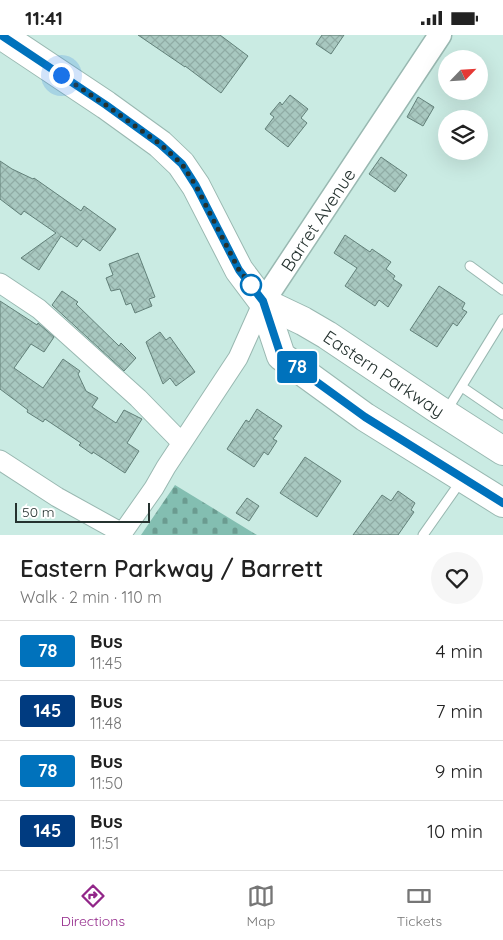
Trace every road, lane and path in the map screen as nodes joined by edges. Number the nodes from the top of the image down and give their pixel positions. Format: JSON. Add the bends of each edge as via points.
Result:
{"nodes":[{"id":1,"x":1,"y":35,"type":"edge"},
{"id":2,"x":440,"y":35,"type":"edge"},
{"id":3,"x":470,"y":266,"type":"dead end"},
{"id":4,"x":0,"y":283,"type":"edge"},
{"id":5,"x":503,"y":290,"type":"edge"},
{"id":6,"x":263,"y":301,"type":"junction"},
{"id":7,"x":503,"y":319,"type":"edge"},
{"id":8,"x":462,"y":387,"type":"junction"},
{"id":9,"x":444,"y":414,"type":"junction"},
{"id":10,"x":503,"y":415,"type":"edge"},
{"id":11,"x":182,"y":443,"type":"junction"},
{"id":12,"x":503,"y":451,"type":"edge"},
{"id":13,"x":0,"y":460,"type":"edge"},
{"id":14,"x":463,"y":478,"type":"junction"},
{"id":15,"x":503,"y":503,"type":"edge"},
{"id":16,"x":121,"y":534,"type":"edge"},
{"id":17,"x":423,"y":535,"type":"edge"}],
"edges":[{"from":1,"to":6,"type":"main road","name":"Eastern Parkway","via":[[106,105],[182,164],[239,270]]},
{"from":2,"to":6,"type":"street","name":"Barret Avenue"},
{"from":3,"to":5,"type":"lane"},
{"from":4,"to":11,"type":"street","via":[[39,309],[138,398]]},
{"from":6,"to":9,"type":"main road","name":"Eastern Parkway","via":[[327,335]]},
{"from":6,"to":11,"type":"street","name":"Barret Avenue","via":[[238,358]]},
{"from":6,"to":14,"type":"main road","name":"Eastern Parkway","via":[[281,356],[365,417]]},
{"from":7,"to":8,"type":"lane"},
{"from":8,"to":9,"type":"lane"},
{"from":8,"to":10,"type":"lane"},
{"from":9,"to":12,"type":"main road","name":"Eastern Parkway"},
{"from":11,"to":16,"type":"street","name":"Barret Avenue"},
{"from":13,"to":16,"type":"street"},
{"from":14,"to":15,"type":"main road","name":"Eastern Parkway"},
{"from":14,"to":17,"type":"lane"}]}
